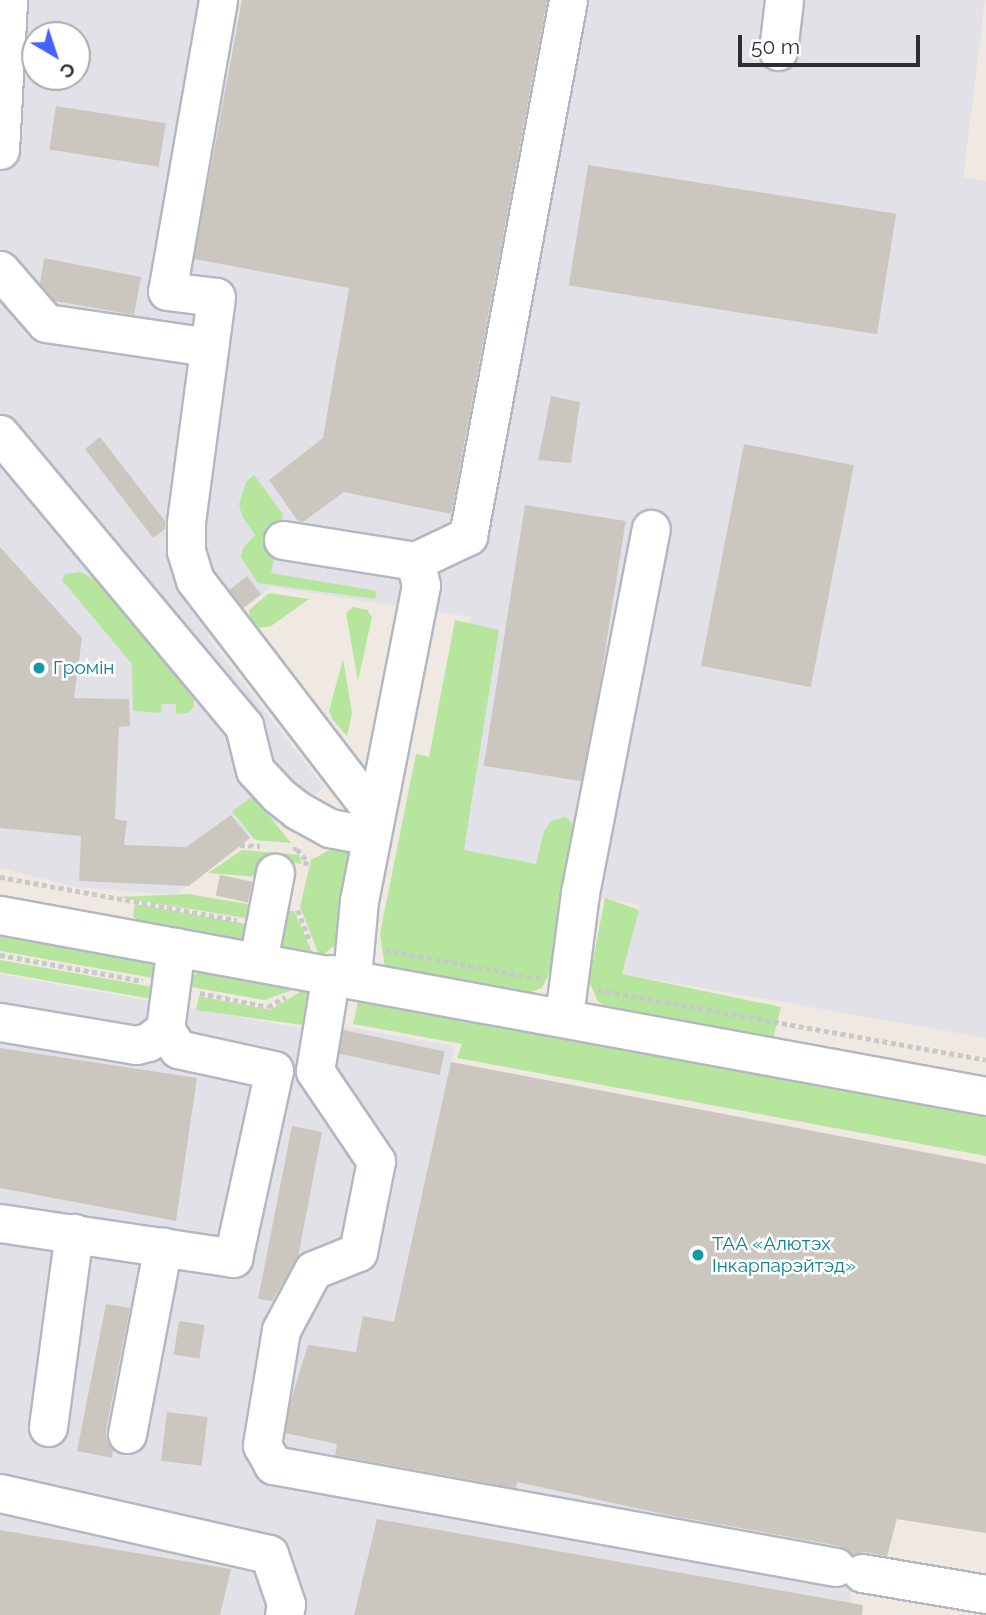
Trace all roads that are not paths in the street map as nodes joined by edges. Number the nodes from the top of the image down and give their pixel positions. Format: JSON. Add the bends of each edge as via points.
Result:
{"nodes":[{"id":1,"x":8,"y":0,"type":"edge"},
{"id":2,"x":218,"y":0,"type":"edge"},
{"id":3,"x":568,"y":0,"type":"edge"},
{"id":4,"x":784,"y":0,"type":"edge"},
{"id":5,"x":778,"y":51,"type":"dead end"},
{"id":6,"x":0,"y":150,"type":"edge"},
{"id":7,"x":0,"y":270,"type":"edge"},
{"id":8,"x":209,"y":347,"type":"junction"},
{"id":9,"x":0,"y":434,"type":"edge"},
{"id":10,"x":651,"y":529,"type":"dead end"},
{"id":11,"x":283,"y":540,"type":"dead end"},
{"id":12,"x":415,"y":562,"type":"junction"},
{"id":13,"x":373,"y":826,"type":"junction"},
{"id":14,"x":275,"y":873,"type":"dead end"},
{"id":15,"x":0,"y":915,"type":"edge"},
{"id":16,"x":176,"y":947,"type":"junction"},
{"id":17,"x":258,"y":961,"type":"junction"},
{"id":18,"x":346,"y":965,"type":"junction"},
{"id":19,"x":566,"y":1000,"type":"junction"},
{"id":20,"x":0,"y":1022,"type":"edge"},
{"id":21,"x":165,"y":1029,"type":"junction"},
{"id":22,"x":986,"y":1096,"type":"edge"},
{"id":23,"x":0,"y":1223,"type":"edge"},
{"id":24,"x":74,"y":1233,"type":"junction"},
{"id":25,"x":163,"y":1246,"type":"junction"},
{"id":26,"x":48,"y":1427,"type":"dead end"},
{"id":27,"x":127,"y":1434,"type":"dead end"},
{"id":28,"x":0,"y":1493,"type":"edge"},
{"id":29,"x":986,"y":1594,"type":"edge"},
{"id":30,"x":284,"y":1615,"type":"edge"}],
"edges":[{"from":1,"to":6,"type":"lane"},
{"from":2,"to":8,"type":"lane","via":[[167,292],[216,297]]},
{"from":3,"to":12,"type":"lane","via":[[468,536]]},
{"from":4,"to":5,"type":"lane"},
{"from":7,"to":8,"type":"lane","via":[[46,323]]},
{"from":8,"to":13,"type":"lane","via":[[186,523],[186,551],[195,580]]},
{"from":9,"to":13,"type":"lane","via":[[244,726],[255,770],[278,795],[330,828]]},
{"from":10,"to":19,"type":"lane","via":[[580,893]]},
{"from":11,"to":12,"type":"lane"},
{"from":12,"to":13,"type":"lane","via":[[421,585]]},
{"from":13,"to":18,"type":"lane"},
{"from":14,"to":17,"type":"lane"},
{"from":15,"to":16,"type":"lane"},
{"from":16,"to":17,"type":"lane"},
{"from":16,"to":21,"type":"lane"},
{"from":17,"to":18,"type":"lane"},
{"from":18,"to":19,"type":"lane"},
{"from":18,"to":29,"type":"lane","via":[[315,1071],[376,1161],[358,1252],[313,1270],[281,1330],[262,1445],[272,1465]]},
{"from":19,"to":22,"type":"lane"},
{"from":20,"to":21,"type":"lane","via":[[136,1045]]},
{"from":21,"to":25,"type":"lane","via":[[178,1049],[274,1070],[233,1258]]},
{"from":23,"to":24,"type":"lane"},
{"from":24,"to":25,"type":"lane"},
{"from":24,"to":26,"type":"lane"},
{"from":25,"to":27,"type":"lane"},
{"from":28,"to":30,"type":"lane","via":[[269,1554],[286,1604]]}]}
